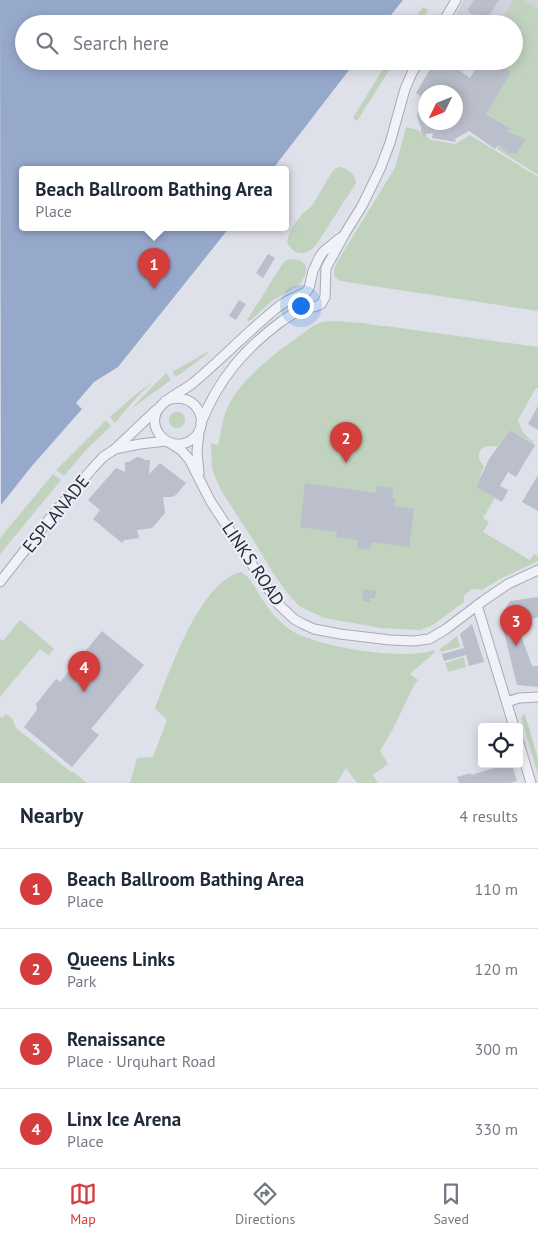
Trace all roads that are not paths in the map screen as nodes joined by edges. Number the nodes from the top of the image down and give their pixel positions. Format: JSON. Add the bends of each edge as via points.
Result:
{"nodes":[{"id":1,"x":456,"y":0,"type":"edge"},
{"id":2,"x":447,"y":15,"type":"edge"},
{"id":3,"x":414,"y":70,"type":"edge"},
{"id":4,"x":344,"y":235,"type":"junction"},
{"id":5,"x":162,"y":404,"type":"junction"},
{"id":6,"x":200,"y":427,"type":"junction"},
{"id":7,"x":168,"y":442,"type":"junction"},
{"id":8,"x":115,"y":449,"type":"junction"},
{"id":9,"x":201,"y":481,"type":"junction"},
{"id":10,"x":538,"y":570,"type":"edge"},
{"id":11,"x":0,"y":582,"type":"edge"},
{"id":12,"x":477,"y":606,"type":"junction"},
{"id":13,"x":538,"y":697,"type":"edge"},
{"id":14,"x":507,"y":702,"type":"junction"},
{"id":15,"x":513,"y":723,"type":"edge"},
{"id":16,"x":523,"y":756,"type":"edge"},
{"id":17,"x":531,"y":783,"type":"edge"}],
"edges":[{"from":1,"to":2,"type":"street"},
{"from":3,"to":4,"type":"street","via":[[380,169]]},
{"from":4,"to":5,"type":"street","name":"ESPLANADE","via":[[319,258],[306,292],[282,304],[209,369]]},
{"from":4,"to":6,"type":"street","via":[[326,268],[325,297],[320,304],[300,310],[282,321],[238,361],[209,404]]},
{"from":5,"to":6,"type":"street","via":[[172,398],[187,399],[198,409]]},
{"from":5,"to":7,"type":"street","via":[[156,412],[155,425],[161,437]]},
{"from":5,"to":8,"type":"street","name":"ESPLANADE"},
{"from":6,"to":7,"type":"street","via":[[195,436],[184,444]]},
{"from":6,"to":9,"type":"street","name":"LINKS ROAD","via":[[197,452]]},
{"from":7,"to":8,"type":"street","name":"ESPLANADE"},
{"from":7,"to":9,"type":"street","name":"LINKS ROAD","via":[[186,454]]},
{"from":8,"to":11,"type":"street","name":"ESPLANADE","via":[[92,469]]},
{"from":9,"to":12,"type":"street","name":"LINKS ROAD","via":[[211,502],[278,604],[303,624],[359,637],[422,641],[436,636]]},
{"from":10,"to":12,"type":"street","name":"LINKS ROAD","via":[[508,584]]},
{"from":12,"to":14,"type":"street"},
{"from":13,"to":14,"type":"street"},
{"from":14,"to":15,"type":"street"},
{"from":16,"to":17,"type":"street"}]}
